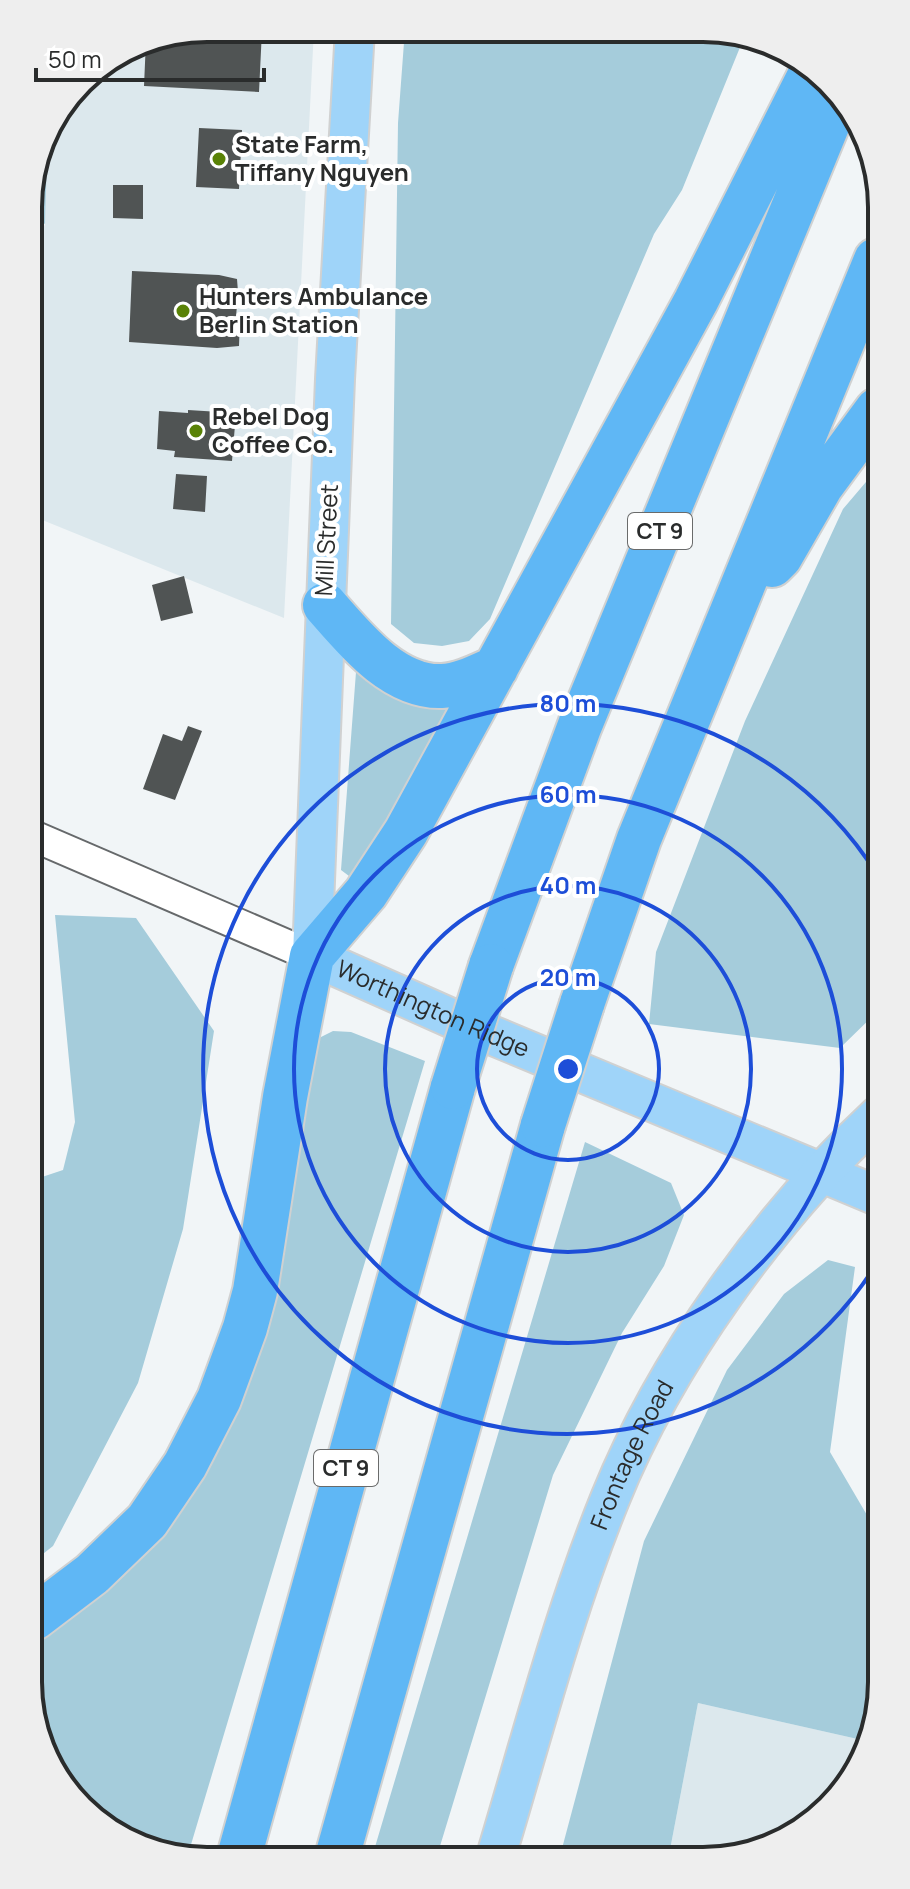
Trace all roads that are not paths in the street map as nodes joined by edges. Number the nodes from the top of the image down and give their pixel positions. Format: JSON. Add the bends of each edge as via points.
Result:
{"nodes":[{"id":1,"x":354,"y":42,"type":"edge"},
{"id":2,"x":808,"y":80,"type":"edge"},
{"id":3,"x":834,"y":108,"type":"edge"},
{"id":4,"x":868,"y":279,"type":"edge"},
{"id":5,"x":868,"y":422,"type":"edge"},
{"id":6,"x":734,"y":603,"type":"junction"},
{"id":7,"x":325,"y":605,"type":"junction"},
{"id":8,"x":496,"y":668,"type":"junction"},
{"id":9,"x":42,"y":840,"type":"edge"},
{"id":10,"x":312,"y":956,"type":"junction"},
{"id":11,"x":868,"y":1126,"type":"edge"},
{"id":12,"x":823,"y":1173,"type":"junction"},
{"id":13,"x":868,"y":1192,"type":"edge"},
{"id":14,"x":42,"y":1612,"type":"edge"},
{"id":15,"x":242,"y":1847,"type":"edge"},
{"id":16,"x":340,"y":1847,"type":"edge"},
{"id":17,"x":499,"y":1847,"type":"edge"}],
"edges":[{"from":1,"to":7,"type":"main road","name":"Mill Street"},
{"from":2,"to":8,"type":"highway","via":[[696,301]]},
{"from":3,"to":15,"type":"highway","number":"CT 9","bridge":true,"via":[[580,725],[491,966]]},
{"from":4,"to":6,"type":"highway"},
{"from":5,"to":6,"type":"highway","via":[[821,486],[780,557]]},
{"from":6,"to":16,"type":"highway","bridge":true,"via":[[634,853],[543,1125]]},
{"from":7,"to":8,"type":"highway","via":[[376,658],[416,682],[453,684]]},
{"from":7,"to":10,"type":"main road","name":"Mill Street"},
{"from":8,"to":10,"type":"highway","via":[[390,859]]},
{"from":9,"to":10,"type":"street","name":"Worthington Ridge"},
{"from":10,"to":12,"type":"main road","name":"Worthington Ridge"},
{"from":10,"to":14,"type":"highway","via":[[255,1291],[219,1399],[185,1465],[147,1521],[92,1574]]},
{"from":11,"to":12,"type":"main road","name":"Frontage Road"},
{"from":12,"to":13,"type":"main road","name":"Worthington Ridge"},
{"from":12,"to":17,"type":"main road","name":"Frontage Road","via":[[716,1310],[628,1458],[581,1576]]}]}
